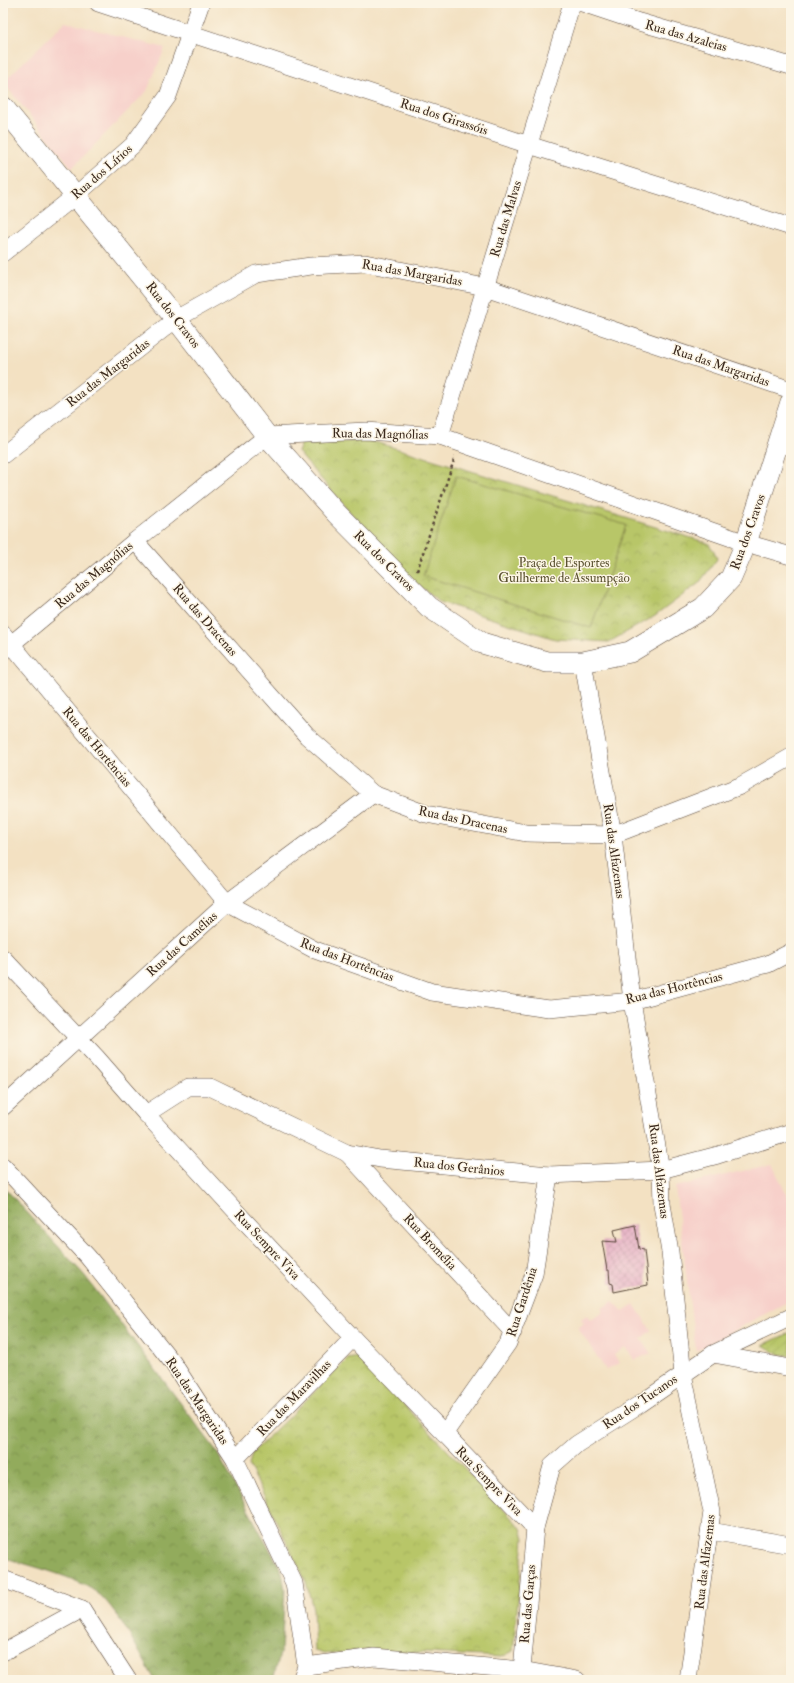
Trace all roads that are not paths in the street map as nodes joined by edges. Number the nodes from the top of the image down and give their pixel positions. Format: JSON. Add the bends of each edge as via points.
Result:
{"nodes":[{"id":1,"x":98,"y":3,"type":"edge"},
{"id":2,"x":201,"y":3,"type":"edge"},
{"id":3,"x":572,"y":3,"type":"edge"},
{"id":4,"x":582,"y":3,"type":"edge"},
{"id":5,"x":191,"y":34,"type":"junction"},
{"id":6,"x":791,"y":66,"type":"edge"},
{"id":7,"x":3,"y":107,"type":"edge"},
{"id":8,"x":529,"y":145,"type":"junction"},
{"id":9,"x":75,"y":196,"type":"junction"},
{"id":10,"x":791,"y":227,"type":"edge"},
{"id":11,"x":3,"y":253,"type":"edge"},
{"id":12,"x":485,"y":287,"type":"junction"},
{"id":13,"x":176,"y":319,"type":"junction"},
{"id":14,"x":791,"y":390,"type":"edge"},
{"id":15,"x":791,"y":402,"type":"edge"},
{"id":16,"x":267,"y":436,"type":"junction"},
{"id":17,"x":440,"y":436,"type":"junction"},
{"id":18,"x":3,"y":455,"type":"edge"},
{"id":19,"x":135,"y":541,"type":"junction"},
{"id":20,"x":746,"y":543,"type":"junction"},
{"id":21,"x":791,"y":556,"type":"edge"},
{"id":22,"x":6,"y":643,"type":"edge"},
{"id":23,"x":583,"y":662,"type":"junction"},
{"id":24,"x":791,"y":757,"type":"edge"},
{"id":25,"x":373,"y":794,"type":"junction"},
{"id":26,"x":613,"y":835,"type":"junction"},
{"id":27,"x":227,"y":903,"type":"junction"},
{"id":28,"x":791,"y":952,"type":"edge"},
{"id":29,"x":3,"y":958,"type":"edge"},
{"id":30,"x":632,"y":1001,"type":"junction"},
{"id":31,"x":77,"y":1038,"type":"junction"},
{"id":32,"x":3,"y":1107,"type":"edge"},
{"id":33,"x":146,"y":1114,"type":"junction"},
{"id":34,"x":791,"y":1132,"type":"edge"},
{"id":35,"x":347,"y":1153,"type":"junction"},
{"id":36,"x":3,"y":1166,"type":"edge"},
{"id":37,"x":661,"y":1170,"type":"junction"},
{"id":38,"x":548,"y":1175,"type":"junction"},
{"id":39,"x":791,"y":1317,"type":"edge"},
{"id":40,"x":513,"y":1332,"type":"junction"},
{"id":41,"x":353,"y":1338,"type":"junction"},
{"id":42,"x":713,"y":1354,"type":"junction"},
{"id":43,"x":791,"y":1368,"type":"edge"},
{"id":44,"x":683,"y":1374,"type":"junction"},
{"id":45,"x":444,"y":1434,"type":"junction"},
{"id":46,"x":236,"y":1459,"type":"junction"},
{"id":47,"x":535,"y":1528,"type":"junction"},
{"id":48,"x":710,"y":1532,"type":"junction"},
{"id":49,"x":791,"y":1545,"type":"edge"},
{"id":50,"x":3,"y":1579,"type":"edge"},
{"id":51,"x":82,"y":1609,"type":"junction"},
{"id":52,"x":3,"y":1652,"type":"edge"},
{"id":53,"x":304,"y":1673,"type":"edge"},
{"id":54,"x":521,"y":1675,"type":"edge"},
{"id":55,"x":128,"y":1680,"type":"edge"},
{"id":56,"x":577,"y":1680,"type":"edge"},
{"id":57,"x":688,"y":1680,"type":"edge"}],
"edges":[{"from":1,"to":5,"type":"street","name":"Rua dos Girassóis"},
{"from":2,"to":5,"type":"street","name":"Rua dos Lírios"},
{"from":3,"to":8,"type":"street","name":"Rua das Malvas"},
{"from":4,"to":6,"type":"street","name":"Rua das Azaleias"},
{"from":5,"to":8,"type":"street","name":"Rua dos Girassóis"},
{"from":5,"to":9,"type":"street","name":"Rua dos Lírios","via":[[168,96],[133,145]]},
{"from":7,"to":9,"type":"street","name":"Rua dos Cravos"},
{"from":8,"to":10,"type":"street","name":"Rua dos Girassóis"},
{"from":8,"to":12,"type":"street","name":"Rua das Malvas"},
{"from":9,"to":11,"type":"street","name":"Rua dos Lírios"},
{"from":9,"to":13,"type":"street","name":"Rua dos Cravos"},
{"from":12,"to":13,"type":"street","name":"Rua das Margaridas","via":[[365,263],[311,266],[256,274]]},
{"from":12,"to":14,"type":"street","name":"Rua das Margaridas"},
{"from":12,"to":17,"type":"street","name":"Rua das Malvas"},
{"from":13,"to":16,"type":"street","name":"Rua dos Cravos"},
{"from":13,"to":18,"type":"street","name":"Rua das Margaridas"},
{"from":15,"to":20,"type":"street","name":"Rua dos Cravos"},
{"from":16,"to":17,"type":"street","name":"Rua das Magnólias","via":[[366,431]]},
{"from":16,"to":19,"type":"street","name":"Rua das Magnólias"},
{"from":16,"to":23,"type":"street","name":"Rua dos Cravos","via":[[336,513],[429,607],[482,644],[547,662]]},
{"from":17,"to":20,"type":"street","name":"Rua das Magnólias"},
{"from":19,"to":22,"type":"street","name":"Rua das Magnólias"},
{"from":19,"to":25,"type":"street","name":"Rua das Dracenas","via":[[307,736]]},
{"from":20,"to":21,"type":"street","name":"Rua das Magnólias"},
{"from":20,"to":23,"type":"street","name":"Rua dos Cravos","via":[[731,578],[703,608],[630,652]]},
{"from":22,"to":27,"type":"street","name":"Rua das Hortências"},
{"from":23,"to":26,"type":"street","name":"Rua das Alfazemas"},
{"from":24,"to":26,"type":"street","name":"Rua das Dracenas","via":[[740,786]]},
{"from":25,"to":26,"type":"street","name":"Rua das Dracenas","via":[[426,814],[526,833]]},
{"from":25,"to":27,"type":"street","name":"Rua das Camélias"},
{"from":26,"to":30,"type":"street","name":"Rua das Alfazemas"},
{"from":27,"to":30,"type":"street","name":"Rua das Hortências","via":[[315,950],[432,992],[549,1009]]},
{"from":27,"to":31,"type":"street","name":"Rua das Camélias"},
{"from":28,"to":30,"type":"street","name":"Rua das Hortências","via":[[768,964]]},
{"from":29,"to":31,"type":"street","name":"Rua Sempre Viva"},
{"from":30,"to":37,"type":"street","name":"Rua das Alfazemas"},
{"from":31,"to":32,"type":"street","name":"Rua das Camélias"},
{"from":31,"to":33,"type":"street","name":"Rua Sempre Viva"},
{"from":33,"to":35,"type":"street","name":"Rua dos Gerânios","via":[[188,1087],[210,1087]]},
{"from":33,"to":41,"type":"street","name":"Rua Sempre Viva"},
{"from":34,"to":37,"type":"street","name":"Rua dos Gerânios"},
{"from":35,"to":38,"type":"street","name":"Rua dos Gerânios","via":[[380,1159]]},
{"from":35,"to":40,"type":"street","name":"Rua Bromélia"},
{"from":36,"to":46,"type":"street","name":"Rua das Margaridas","via":[[88,1257],[173,1363]]},
{"from":37,"to":38,"type":"street","name":"Rua dos Gerânios"},
{"from":37,"to":44,"type":"street","name":"Rua das Alfazemas","via":[[662,1204],[670,1252]]},
{"from":38,"to":40,"type":"street","name":"Rua Gardênia","via":[[534,1274]]},
{"from":39,"to":42,"type":"street","name":"Rua dos Tucanos"},
{"from":40,"to":45,"type":"street","name":"Rua Gardênia","via":[[508,1343]]},
{"from":41,"to":45,"type":"street","name":"Rua Sempre Viva"},
{"from":41,"to":46,"type":"street","name":"Rua das Maravilhas"},
{"from":42,"to":43,"type":"street"},
{"from":42,"to":44,"type":"street","name":"Rua dos Tucanos"},
{"from":44,"to":47,"type":"street","name":"Rua dos Tucanos","via":[[577,1444],[552,1466]]},
{"from":44,"to":48,"type":"street","name":"Rua das Alfazemas","via":[[712,1512]]},
{"from":45,"to":47,"type":"street","name":"Rua Sempre Viva"},
{"from":46,"to":53,"type":"street","name":"Rua das Margaridas","via":[[294,1583]]},
{"from":47,"to":54,"type":"street","name":"Rua das Garças"},
{"from":48,"to":49,"type":"street"},
{"from":48,"to":57,"type":"street","name":"Rua das Alfazemas"},
{"from":50,"to":51,"type":"street"},
{"from":51,"to":52,"type":"street"},
{"from":51,"to":55,"type":"street"},
{"from":53,"to":54,"type":"street","via":[[374,1657]]},
{"from":54,"to":56,"type":"street"}]}
